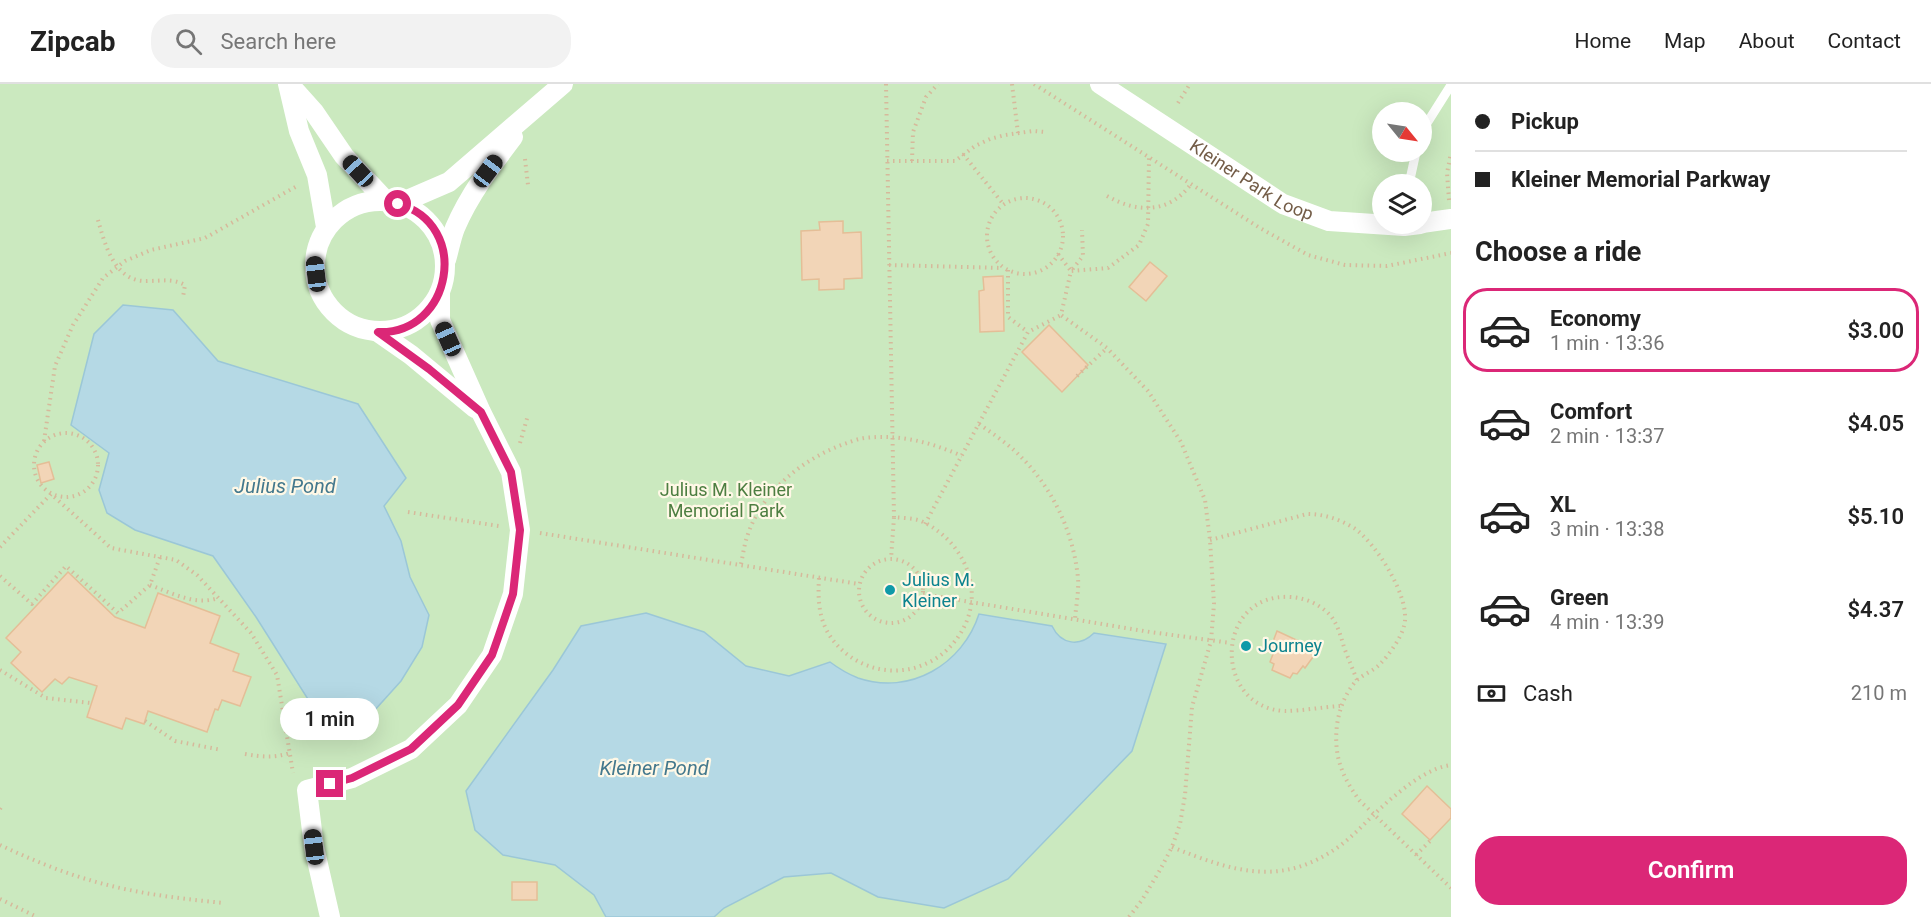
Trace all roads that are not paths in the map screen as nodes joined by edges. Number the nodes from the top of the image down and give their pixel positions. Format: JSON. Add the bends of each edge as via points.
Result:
{"nodes":[{"id":1,"x":288,"y":84,"type":"edge"},
{"id":2,"x":563,"y":84,"type":"edge"},
{"id":3,"x":1100,"y":84,"type":"edge"},
{"id":4,"x":1451,"y":85,"type":"edge"},
{"id":5,"x":534,"y":110,"type":"junction"},
{"id":6,"x":1432,"y":115,"type":"edge"},
{"id":7,"x":392,"y":203,"type":"junction"},
{"id":8,"x":1451,"y":214,"type":"edge"},
{"id":9,"x":1432,"y":219,"type":"edge"},
{"id":10,"x":1372,"y":223,"type":"edge"},
{"id":11,"x":326,"y":226,"type":"junction"},
{"id":12,"x":446,"y":263,"type":"junction"},
{"id":13,"x":440,"y":294,"type":"junction"},
{"id":14,"x":378,"y":332,"type":"junction"},
{"id":15,"x":481,"y":412,"type":"junction"},
{"id":16,"x":330,"y":917,"type":"edge"}],
"edges":[{"from":1,"to":7,"type":"street","via":[[314,112],[344,156]]},
{"from":1,"to":11,"type":"street","via":[[299,131],[316,175]]},
{"from":2,"to":5,"type":"street"},
{"from":3,"to":10,"type":"street","name":"Kleiner Park Loop","via":[[1283,204],[1329,221]]},
{"from":4,"to":6,"type":"lane"},
{"from":5,"to":7,"type":"street","via":[[449,182]]},
{"from":5,"to":12,"type":"street","via":[[470,199],[454,230]]},
{"from":7,"to":11,"type":"street","via":[[378,200],[348,208]]},
{"from":7,"to":12,"type":"street","via":[[411,208],[426,219],[438,233]]},
{"from":8,"to":9,"type":"street","name":"Kleiner Park Loop"},
{"from":11,"to":14,"type":"street","via":[[314,258],[318,289],[334,314],[361,331]]},
{"from":12,"to":13,"type":"street"},
{"from":13,"to":14,"type":"street","via":[[418,321],[392,332]]},
{"from":13,"to":15,"type":"street","via":[[440,320]]},
{"from":14,"to":15,"type":"street"},
{"from":15,"to":16,"type":"street","via":[[511,472],[520,530],[513,594],[492,655],[458,705],[411,749],[352,778],[307,790],[314,847]]}]}
